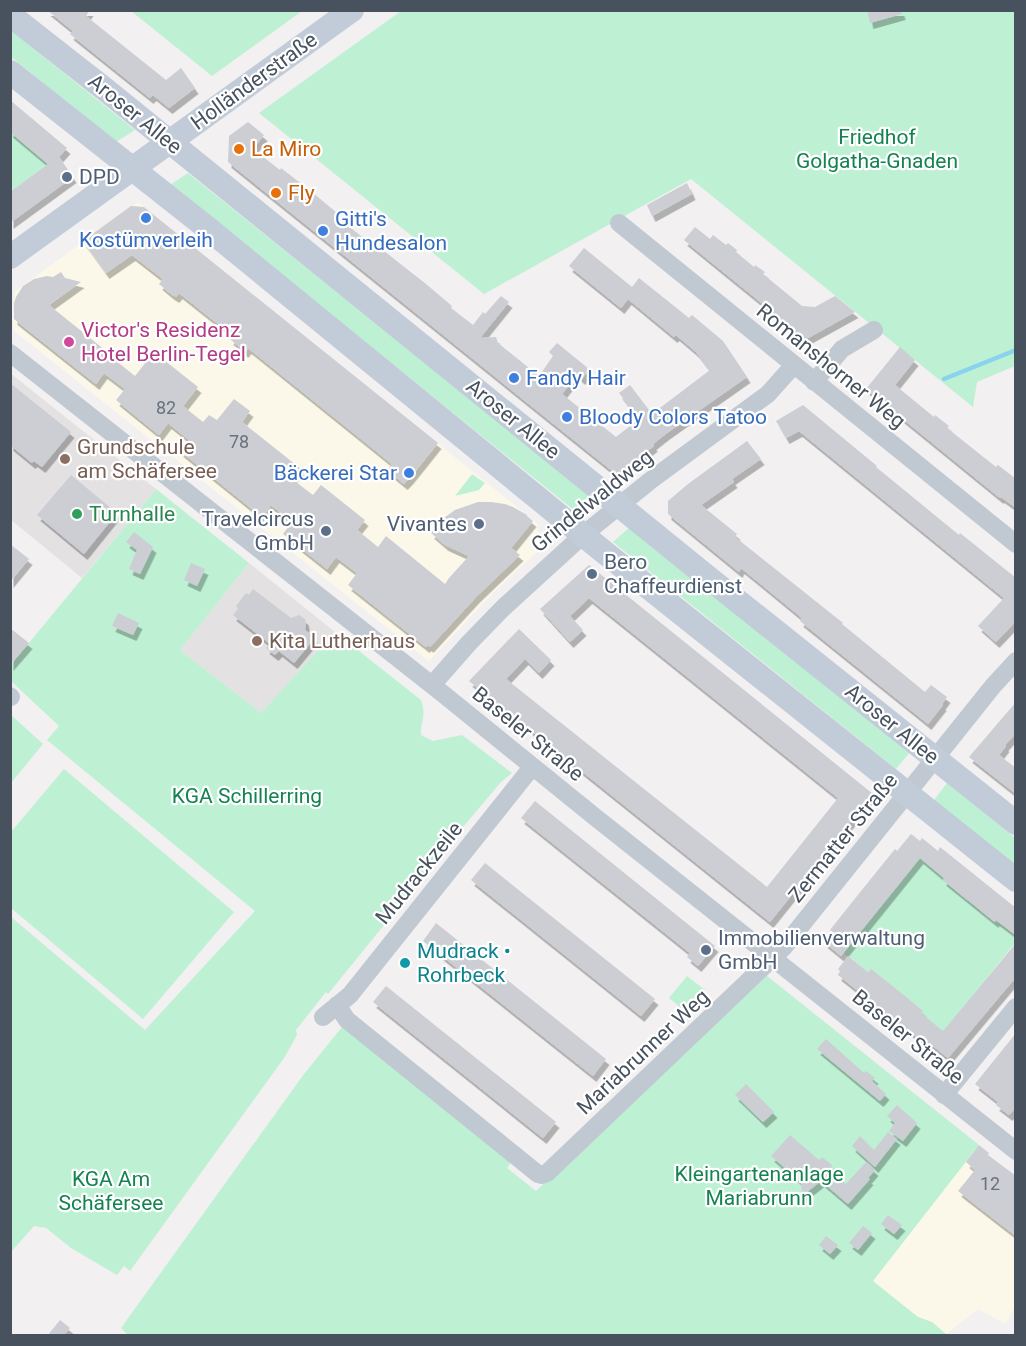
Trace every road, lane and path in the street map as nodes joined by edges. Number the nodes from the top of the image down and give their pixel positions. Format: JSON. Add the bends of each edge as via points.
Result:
{"nodes":[{"id":1,"x":352,"y":10,"type":"edge"},
{"id":2,"x":10,"y":15,"type":"edge"},
{"id":3,"x":10,"y":72,"type":"edge"},
{"id":4,"x":169,"y":141,"type":"junction"},
{"id":5,"x":131,"y":169,"type":"junction"},
{"id":6,"x":619,"y":223,"type":"dead end"},
{"id":7,"x":10,"y":257,"type":"edge"},
{"id":8,"x":874,"y":330,"type":"dead end"},
{"id":9,"x":10,"y":353,"type":"edge"},
{"id":10,"x":793,"y":366,"type":"junction"},
{"id":11,"x":814,"y":382,"type":"junction"},
{"id":12,"x":619,"y":504,"type":"junction"},
{"id":13,"x":583,"y":535,"type":"junction"},
{"id":14,"x":1016,"y":544,"type":"edge"},
{"id":15,"x":1016,"y":662,"type":"edge"},
{"id":16,"x":432,"y":685,"type":"junction"},
{"id":17,"x":935,"y":758,"type":"junction"},
{"id":18,"x":532,"y":767,"type":"junction"},
{"id":19,"x":908,"y":793,"type":"junction"},
{"id":20,"x":1016,"y":823,"type":"edge"},
{"id":21,"x":1016,"y":880,"type":"edge"},
{"id":22,"x":773,"y":958,"type":"junction"},
{"id":23,"x":337,"y":1005,"type":"junction"},
{"id":24,"x":1016,"y":1007,"type":"edge"},
{"id":25,"x":323,"y":1017,"type":"dead end"},
{"id":26,"x":944,"y":1095,"type":"junction"},
{"id":27,"x":1016,"y":1151,"type":"edge"}],
"edges":[{"from":1,"to":4,"type":"main road","name":"Holländerstraße"},
{"from":2,"to":4,"type":"main road","name":"Aroser Allee"},
{"from":3,"to":5,"type":"main road","name":"Aroser Allee"},
{"from":4,"to":5,"type":"main road","name":"Holländerstraße"},
{"from":4,"to":12,"type":"main road","name":"Aroser Allee"},
{"from":5,"to":7,"type":"main road","name":"Holländerstraße"},
{"from":5,"to":13,"type":"main road","name":"Aroser Allee"},
{"from":6,"to":10,"type":"street","name":"Romanshorner Weg"},
{"from":8,"to":11,"type":"street","via":[[842,349]]},
{"from":9,"to":16,"type":"street","name":"Baseler Straße"},
{"from":10,"to":11,"type":"street","name":"Romanshorner Weg"},
{"from":10,"to":12,"type":"street","name":"Grindelwaldweg","via":[[768,394]]},
{"from":11,"to":14,"type":"street","name":"Romanshorner Weg"},
{"from":12,"to":13,"type":"street","name":"Grindelwaldweg"},
{"from":12,"to":17,"type":"main road","name":"Aroser Allee"},
{"from":13,"to":16,"type":"street","name":"Grindelwaldweg","via":[[503,608]]},
{"from":13,"to":19,"type":"main road","name":"Aroser Allee"},
{"from":15,"to":17,"type":"street","name":"Zermatter Straße"},
{"from":16,"to":18,"type":"street","name":"Baseler Straße"},
{"from":17,"to":19,"type":"street","name":"Zermatter Straße"},
{"from":17,"to":20,"type":"main road","name":"Aroser Allee"},
{"from":18,"to":22,"type":"street","name":"Baseler Straße"},
{"from":18,"to":23,"type":"street","name":"Mudrackzeile","via":[[350,995]]},
{"from":19,"to":21,"type":"main road","name":"Aroser Allee"},
{"from":19,"to":22,"type":"street","name":"Zermatter Straße"},
{"from":22,"to":23,"type":"street","name":"Mariabrunner Weg","via":[[542,1175],[347,1020]]},
{"from":22,"to":26,"type":"street","name":"Baseler Straße"},
{"from":23,"to":25,"type":"street","name":"Mudrackzeile"},
{"from":24,"to":26,"type":"street"},
{"from":26,"to":27,"type":"street","name":"Baseler Straße"}]}
